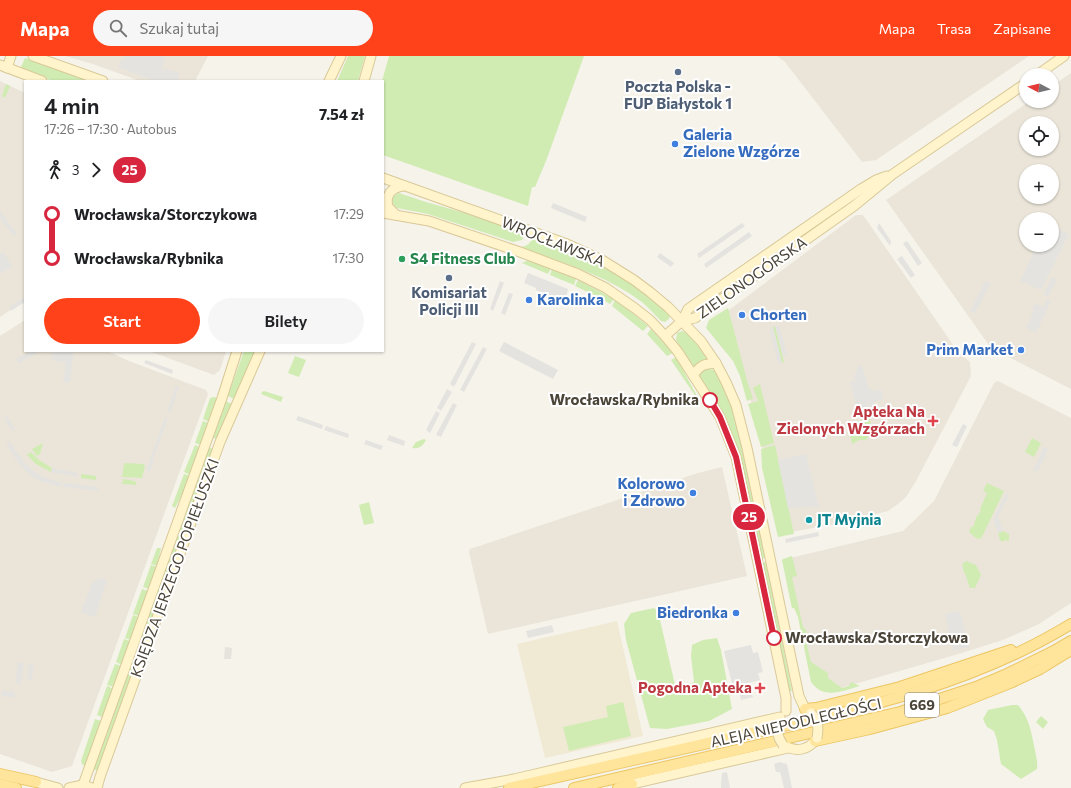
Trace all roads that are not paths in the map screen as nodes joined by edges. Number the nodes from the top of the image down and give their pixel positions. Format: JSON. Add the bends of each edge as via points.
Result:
{"nodes":[{"id":1,"x":11,"y":56,"type":"edge"},
{"id":2,"x":33,"y":56,"type":"edge"},
{"id":3,"x":341,"y":56,"type":"edge"},
{"id":4,"x":372,"y":56,"type":"edge"},
{"id":5,"x":1064,"y":56,"type":"edge"},
{"id":6,"x":3,"y":67,"type":"edge"},
{"id":7,"x":1047,"y":68,"type":"edge"},
{"id":8,"x":39,"y":80,"type":"edge"},
{"id":9,"x":100,"y":80,"type":"edge"},
{"id":10,"x":329,"y":80,"type":"edge"},
{"id":11,"x":364,"y":80,"type":"edge"},
{"id":12,"x":1019,"y":88,"type":"edge"},
{"id":13,"x":384,"y":178,"type":"edge"},
{"id":14,"x":403,"y":186,"type":"junction"},
{"id":15,"x":384,"y":213,"type":"edge"},
{"id":16,"x":396,"y":215,"type":"junction"},
{"id":17,"x":682,"y":322,"type":"junction"},
{"id":18,"x":665,"y":336,"type":"junction"},
{"id":19,"x":237,"y":352,"type":"edge"},
{"id":20,"x":260,"y":352,"type":"edge"},
{"id":21,"x":716,"y":363,"type":"junction"},
{"id":22,"x":693,"y":375,"type":"junction"},
{"id":23,"x":208,"y":436,"type":"junction"},
{"id":24,"x":220,"y":442,"type":"junction"},
{"id":25,"x":1071,"y":618,"type":"edge"},
{"id":26,"x":1071,"y":624,"type":"edge"},
{"id":27,"x":1071,"y":641,"type":"edge"},
{"id":28,"x":1071,"y":650,"type":"edge"},
{"id":29,"x":808,"y":711,"type":"junction"},
{"id":30,"x":781,"y":716,"type":"junction"},
{"id":31,"x":816,"y":739,"type":"junction"},
{"id":32,"x":786,"y":746,"type":"junction"},
{"id":33,"x":0,"y":774,"type":"edge"},
{"id":34,"x":36,"y":782,"type":"joint"},
{"id":35,"x":0,"y":784,"type":"edge"},
{"id":36,"x":632,"y":784,"type":"junction"},
{"id":37,"x":87,"y":787,"type":"edge"},
{"id":38,"x":16,"y":788,"type":"edge"},
{"id":39,"x":58,"y":788,"type":"edge"},
{"id":40,"x":69,"y":788,"type":"edge"},
{"id":41,"x":97,"y":788,"type":"edge"},
{"id":42,"x":465,"y":788,"type":"edge"},
{"id":43,"x":509,"y":788,"type":"edge"},
{"id":44,"x":574,"y":788,"type":"edge"},
{"id":45,"x":618,"y":788,"type":"edge"},
{"id":46,"x":622,"y":788,"type":"edge"}],
"edges":[{"from":1,"to":6,"type":"main road"},
{"from":2,"to":9,"type":"main road"},
{"from":3,"to":10,"type":"main road"},
{"from":4,"to":11,"type":"main road"},
{"from":5,"to":7,"type":"main road"},
{"from":6,"to":8,"type":"main road"},
{"from":12,"to":17,"type":"main road","name":"ZIELONOGÓRSKA","via":[[893,174],[876,180],[862,189],[688,309]]},
{"from":13,"to":14,"type":"main road","name":"WROCŁAWSKA"},
{"from":14,"to":16,"type":"main road","via":[[393,189],[387,198],[388,207]]},
{"from":14,"to":17,"type":"main road","name":"WROCŁAWSKA","via":[[590,254],[634,280],[668,307]]},
{"from":15,"to":16,"type":"main road","name":"WROCŁAWSKA"},
{"from":16,"to":18,"type":"main road","name":"WROCŁAWSKA","via":[[429,221],[578,274],[606,288],[636,309]]},
{"from":17,"to":18,"type":"main road","name":"ZIELONOGÓRSKA"},
{"from":17,"to":21,"type":"main road","name":"WROCŁAWSKA","via":[[701,341]]},
{"from":18,"to":22,"type":"main road","name":"WROCŁAWSKA"},
{"from":19,"to":23,"type":"main road","name":"KSIĘDZA JERZEGO POPIEŁUSZKI"},
{"from":20,"to":24,"type":"main road","name":"KSIĘDZA JERZEGO POPIEŁUSZKI"},
{"from":21,"to":22,"type":"main road","via":[[700,366]]},
{"from":21,"to":29,"type":"main road","name":"WROCŁAWSKA","via":[[736,405],[799,696]]},
{"from":22,"to":30,"type":"main road","name":"WROCŁAWSKA","via":[[720,417],[736,457],[785,691],[787,704]]},
{"from":23,"to":24,"type":"main road","via":[[212,444],[217,445]]},
{"from":23,"to":37,"type":"main road","name":"KSIĘDZA JERZEGO POPIEŁUSZKI"},
{"from":24,"to":41,"type":"main road","name":"KSIĘDZA JERZEGO POPIEŁUSZKI"},
{"from":25,"to":29,"type":"main road","via":[[1007,652],[900,687]]},
{"from":26,"to":43,"type":"main road","name":"ALEJA NIEPODLEGŁOŚCI","number":"669","via":[[1003,660],[898,698]]},
{"from":27,"to":44,"type":"main road","name":"ALEJA NIEPODLEGŁOŚCI","number":"669","via":[[976,687],[900,712]]},
{"from":28,"to":31,"type":"main road","via":[[1010,684],[947,708],[870,729]]},
{"from":29,"to":30,"type":"main road","via":[[795,708]]},
{"from":29,"to":31,"type":"main road","bridge":true,"via":[[818,724]]},
{"from":30,"to":32,"type":"main road","bridge":true,"via":[[776,727],[777,734]]},
{"from":30,"to":42,"type":"main road","via":[[514,779]]},
{"from":31,"to":32,"type":"main road","via":[[803,749],[795,750]]},
{"from":32,"to":36,"type":"main road"},
{"from":33,"to":34,"type":"main road"},
{"from":34,"to":39,"type":"main road"},
{"from":35,"to":38,"type":"main road"},
{"from":36,"to":45,"type":"main road"},
{"from":36,"to":46,"type":"main road"},
{"from":37,"to":40,"type":"main road"}]}
